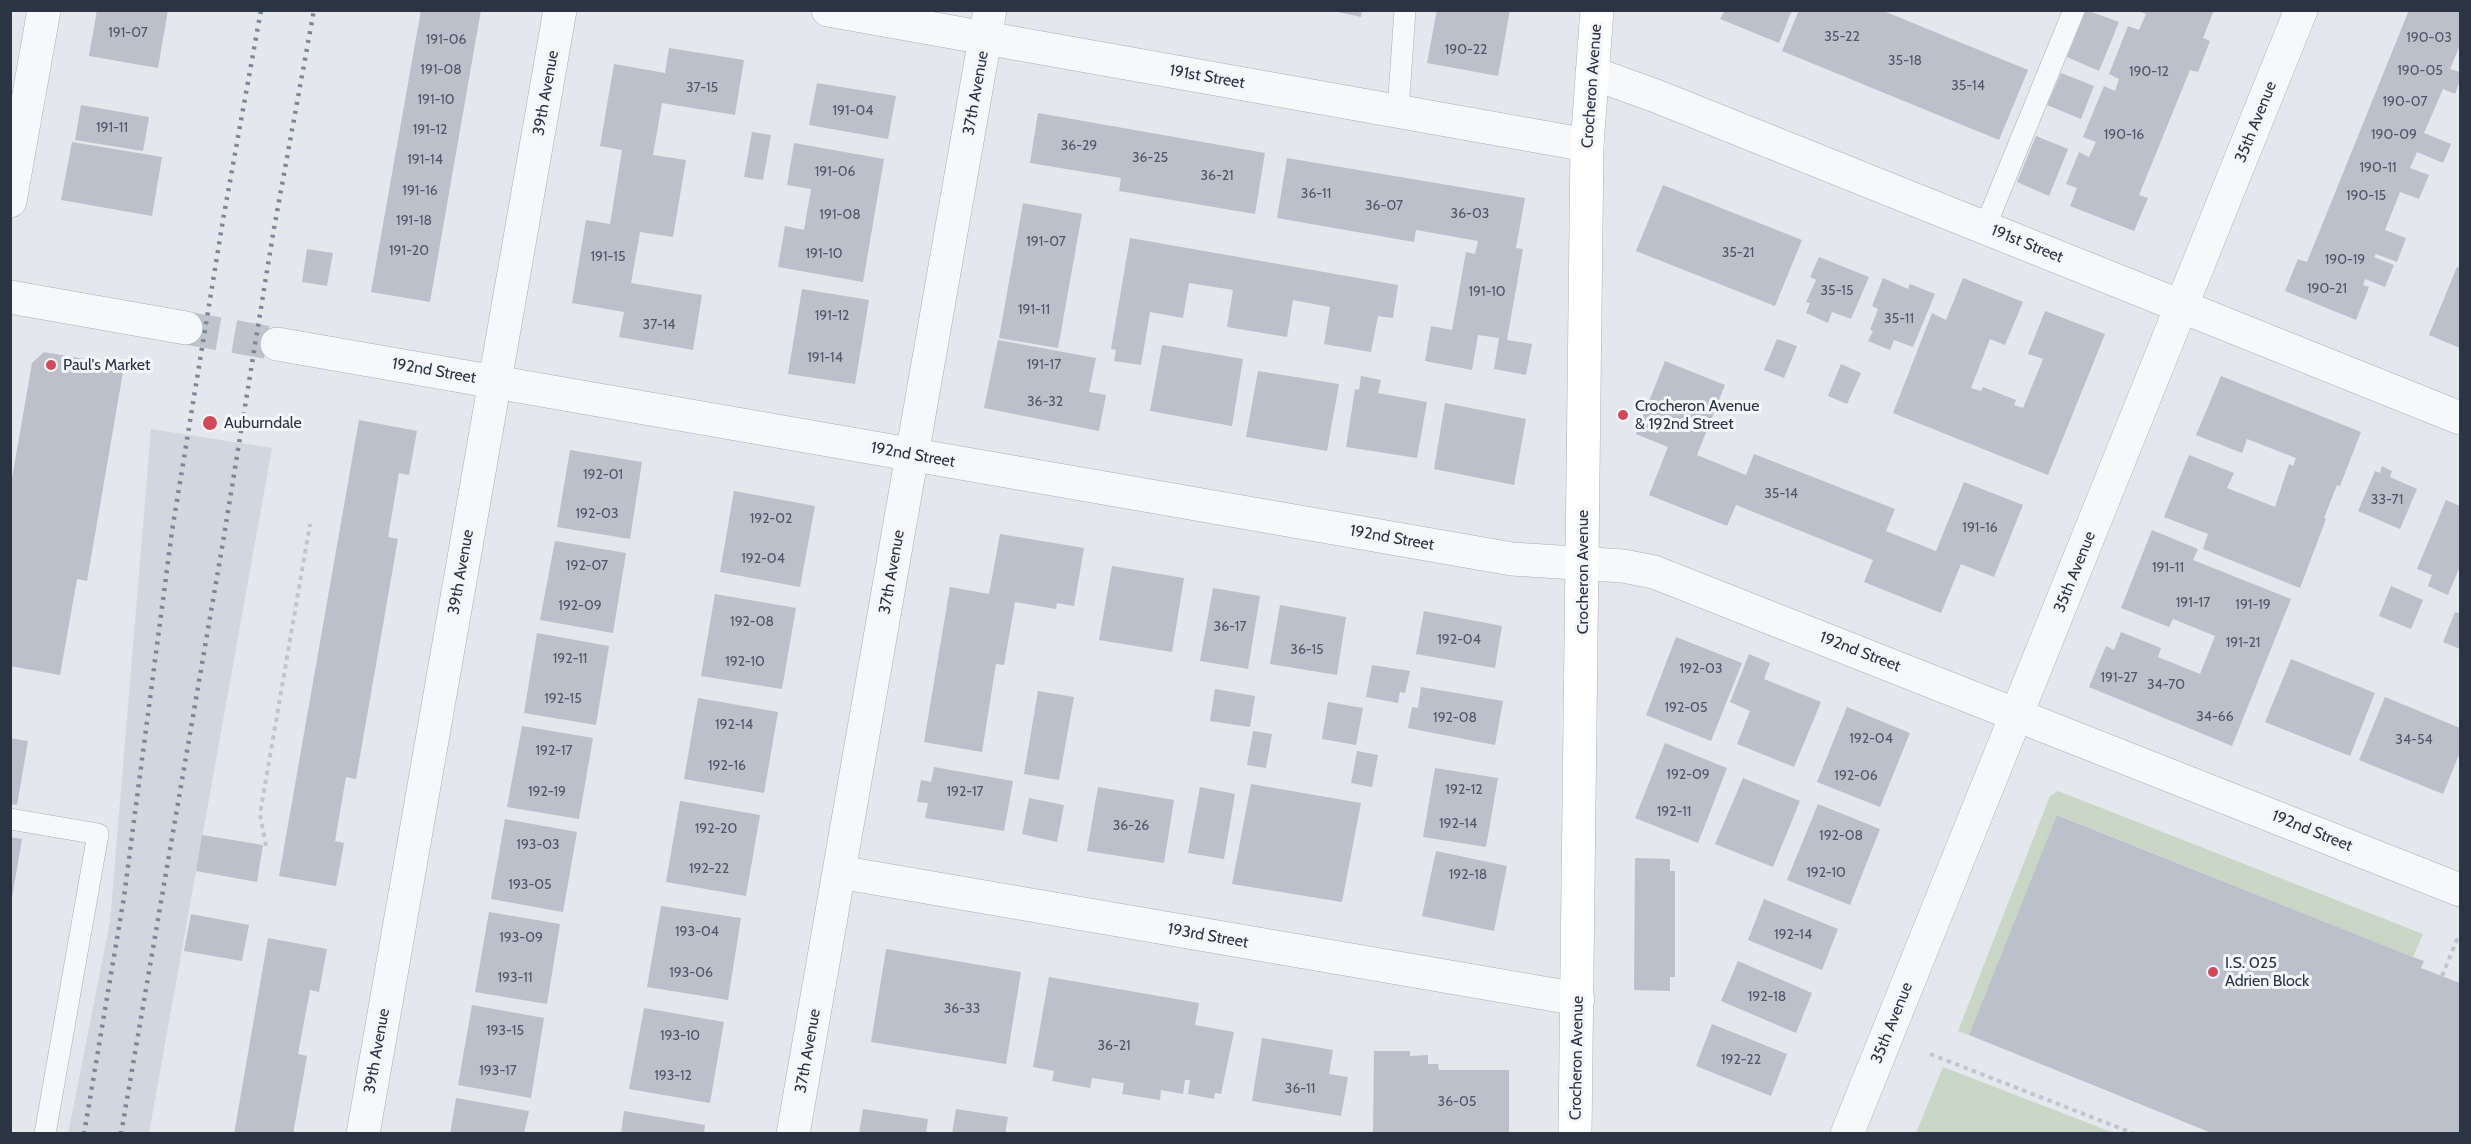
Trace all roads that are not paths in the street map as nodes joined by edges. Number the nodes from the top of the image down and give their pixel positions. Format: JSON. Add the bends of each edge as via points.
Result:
{"nodes":[{"id":1,"x":44,"y":10,"type":"edge"},
{"id":2,"x":560,"y":10,"type":"edge"},
{"id":3,"x":828,"y":10,"type":"edge"},
{"id":4,"x":1405,"y":10,"type":"edge"},
{"id":5,"x":1597,"y":10,"type":"edge"},
{"id":6,"x":2074,"y":10,"type":"edge"},
{"id":7,"x":2301,"y":10,"type":"edge"},
{"id":8,"x":988,"y":24,"type":"edge"},
{"id":9,"x":1592,"y":73,"type":"junction"},
{"id":10,"x":1398,"y":111,"type":"junction"},
{"id":11,"x":1587,"y":145,"type":"junction"},
{"id":12,"x":10,"y":201,"type":"edge"},
{"id":13,"x":1984,"y":227,"type":"junction"},
{"id":14,"x":10,"y":297,"type":"edge"},
{"id":15,"x":2182,"y":306,"type":"junction"},
{"id":16,"x":186,"y":328,"type":"tunnel mouth"},
{"id":17,"x":277,"y":344,"type":"tunnel mouth"},
{"id":18,"x":495,"y":382,"type":"junction"},
{"id":19,"x":2460,"y":418,"type":"edge"},
{"id":20,"x":912,"y":455,"type":"junction"},
{"id":21,"x":1583,"y":563,"type":"junction"},
{"id":22,"x":2018,"y":714,"type":"junction"},
{"id":23,"x":10,"y":819,"type":"edge"},
{"id":24,"x":839,"y":872,"type":"junction"},
{"id":25,"x":2460,"y":890,"type":"edge"},
{"id":26,"x":1578,"y":999,"type":"junction"},
{"id":27,"x":45,"y":1134,"type":"edge"},
{"id":28,"x":363,"y":1134,"type":"edge"},
{"id":29,"x":793,"y":1134,"type":"edge"},
{"id":30,"x":1575,"y":1134,"type":"edge"},
{"id":31,"x":1847,"y":1134,"type":"edge"}],
"edges":[{"from":1,"to":12,"type":"street"},
{"from":2,"to":18,"type":"street","name":"39th Avenue"},
{"from":3,"to":8,"type":"street","name":"191st Street"},
{"from":4,"to":10,"type":"lane"},
{"from":5,"to":9,"type":"street","name":"Crocheron Avenue"},
{"from":6,"to":13,"type":"lane"},
{"from":7,"to":15,"type":"street","name":"35th Avenue"},
{"from":8,"to":10,"type":"street","name":"191st Street"},
{"from":8,"to":20,"type":"street","name":"37th Avenue"},
{"from":9,"to":11,"type":"street","name":"Crocheron Avenue"},
{"from":9,"to":13,"type":"street","name":"191st Street"},
{"from":10,"to":11,"type":"street","name":"191st Street"},
{"from":11,"to":21,"type":"street","name":"Crocheron Avenue"},
{"from":13,"to":15,"type":"street","name":"191st Street"},
{"from":14,"to":16,"type":"street"},
{"from":15,"to":19,"type":"street","name":"191st Street"},
{"from":15,"to":22,"type":"street","name":"35th Avenue"},
{"from":17,"to":18,"type":"street","name":"192nd Street"},
{"from":18,"to":20,"type":"street","name":"192nd Street"},
{"from":18,"to":28,"type":"street","name":"39th Avenue"},
{"from":20,"to":21,"type":"street","name":"192nd Street","via":[[1512,559]]},
{"from":20,"to":24,"type":"street","name":"37th Avenue"},
{"from":21,"to":22,"type":"street","name":"192nd Street","via":[[1654,572]]},
{"from":21,"to":26,"type":"street","name":"Crocheron Avenue"},
{"from":22,"to":25,"type":"street","name":"192nd Street"},
{"from":22,"to":31,"type":"street","name":"35th Avenue"},
{"from":23,"to":27,"type":"lane","via":[[98,834]]},
{"from":24,"to":26,"type":"street","name":"193rd Street"},
{"from":24,"to":29,"type":"street","name":"37th Avenue"},
{"from":26,"to":30,"type":"street","name":"Crocheron Avenue"}]}
